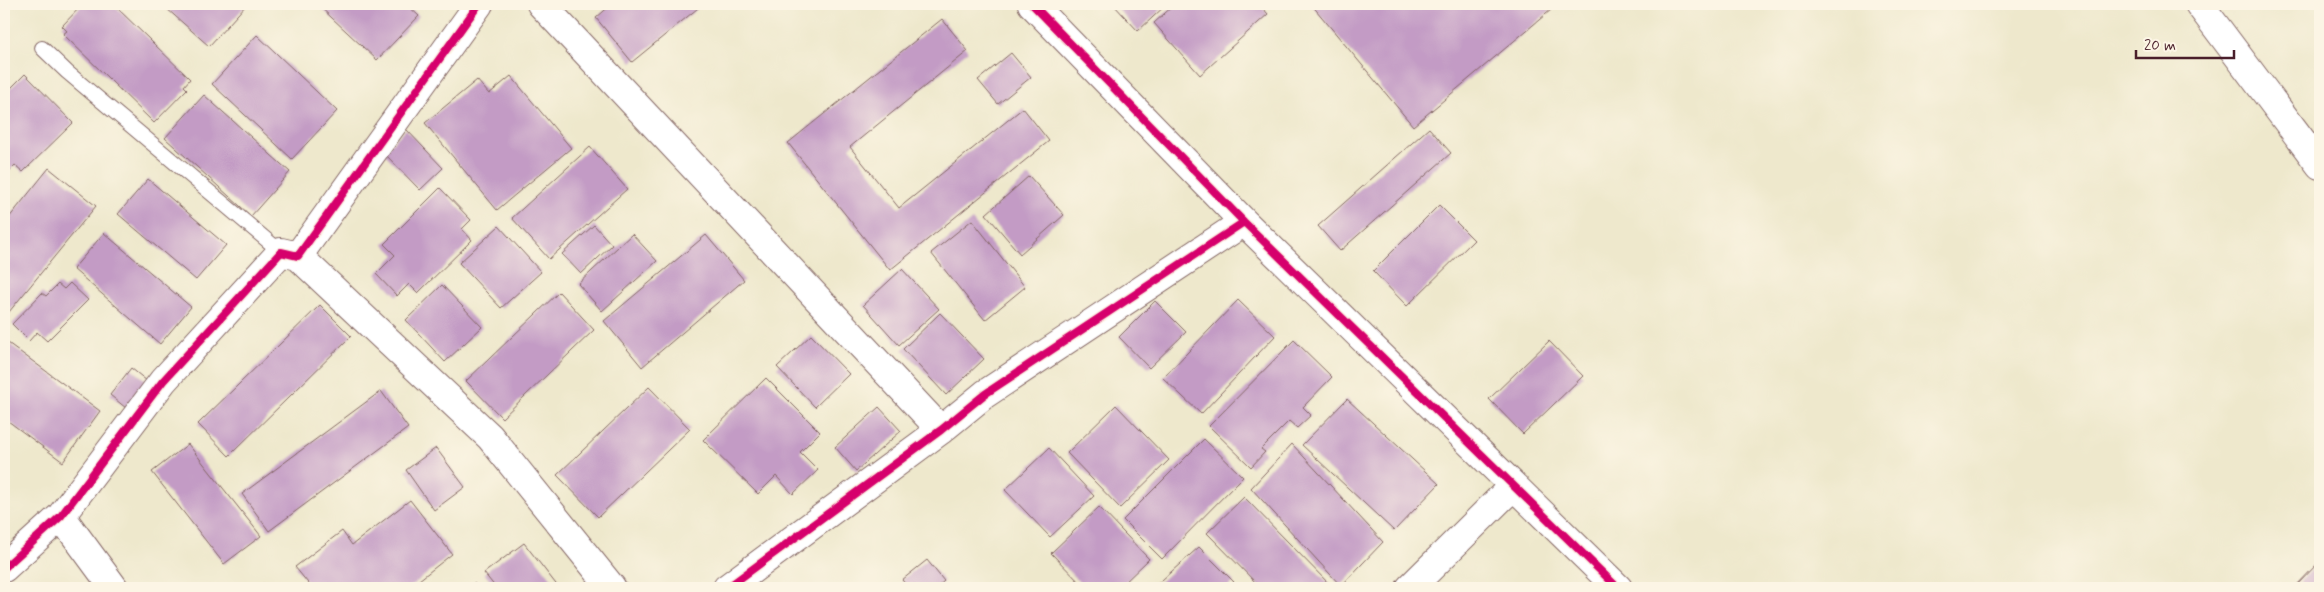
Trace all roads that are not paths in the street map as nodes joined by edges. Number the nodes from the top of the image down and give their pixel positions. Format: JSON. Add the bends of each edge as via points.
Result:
{"nodes":[{"id":1,"x":479,"y":4,"type":"edge"},
{"id":2,"x":541,"y":4,"type":"edge"},
{"id":3,"x":1032,"y":4,"type":"edge"},
{"id":4,"x":2199,"y":4,"type":"edge"},
{"id":5,"x":42,"y":48,"type":"dead end"},
{"id":6,"x":2320,"y":165,"type":"edge"},
{"id":7,"x":1244,"y":222,"type":"junction"},
{"id":8,"x":289,"y":254,"type":"junction"},
{"id":9,"x":941,"y":430,"type":"junction"},
{"id":10,"x":1512,"y":487,"type":"junction"},
{"id":11,"x":61,"y":516,"type":"junction"},
{"id":12,"x":4,"y":568,"type":"edge"},
{"id":13,"x":742,"y":584,"type":"edge"},
{"id":14,"x":114,"y":588,"type":"edge"},
{"id":15,"x":612,"y":588,"type":"edge"},
{"id":16,"x":1410,"y":588,"type":"edge"},
{"id":17,"x":1618,"y":588,"type":"edge"}],
"edges":[{"from":1,"to":8,"type":"street"},
{"from":2,"to":9,"type":"street"},
{"from":3,"to":7,"type":"street"},
{"from":4,"to":6,"type":"street"},
{"from":5,"to":8,"type":"lane"},
{"from":7,"to":9,"type":"street","via":[[985,394]]},
{"from":7,"to":10,"type":"street"},
{"from":8,"to":11,"type":"street","via":[[163,381]]},
{"from":8,"to":15,"type":"street","via":[[490,437]]},
{"from":9,"to":13,"type":"street"},
{"from":10,"to":16,"type":"street"},
{"from":10,"to":17,"type":"street"},
{"from":11,"to":12,"type":"street"},
{"from":11,"to":14,"type":"street"}]}
